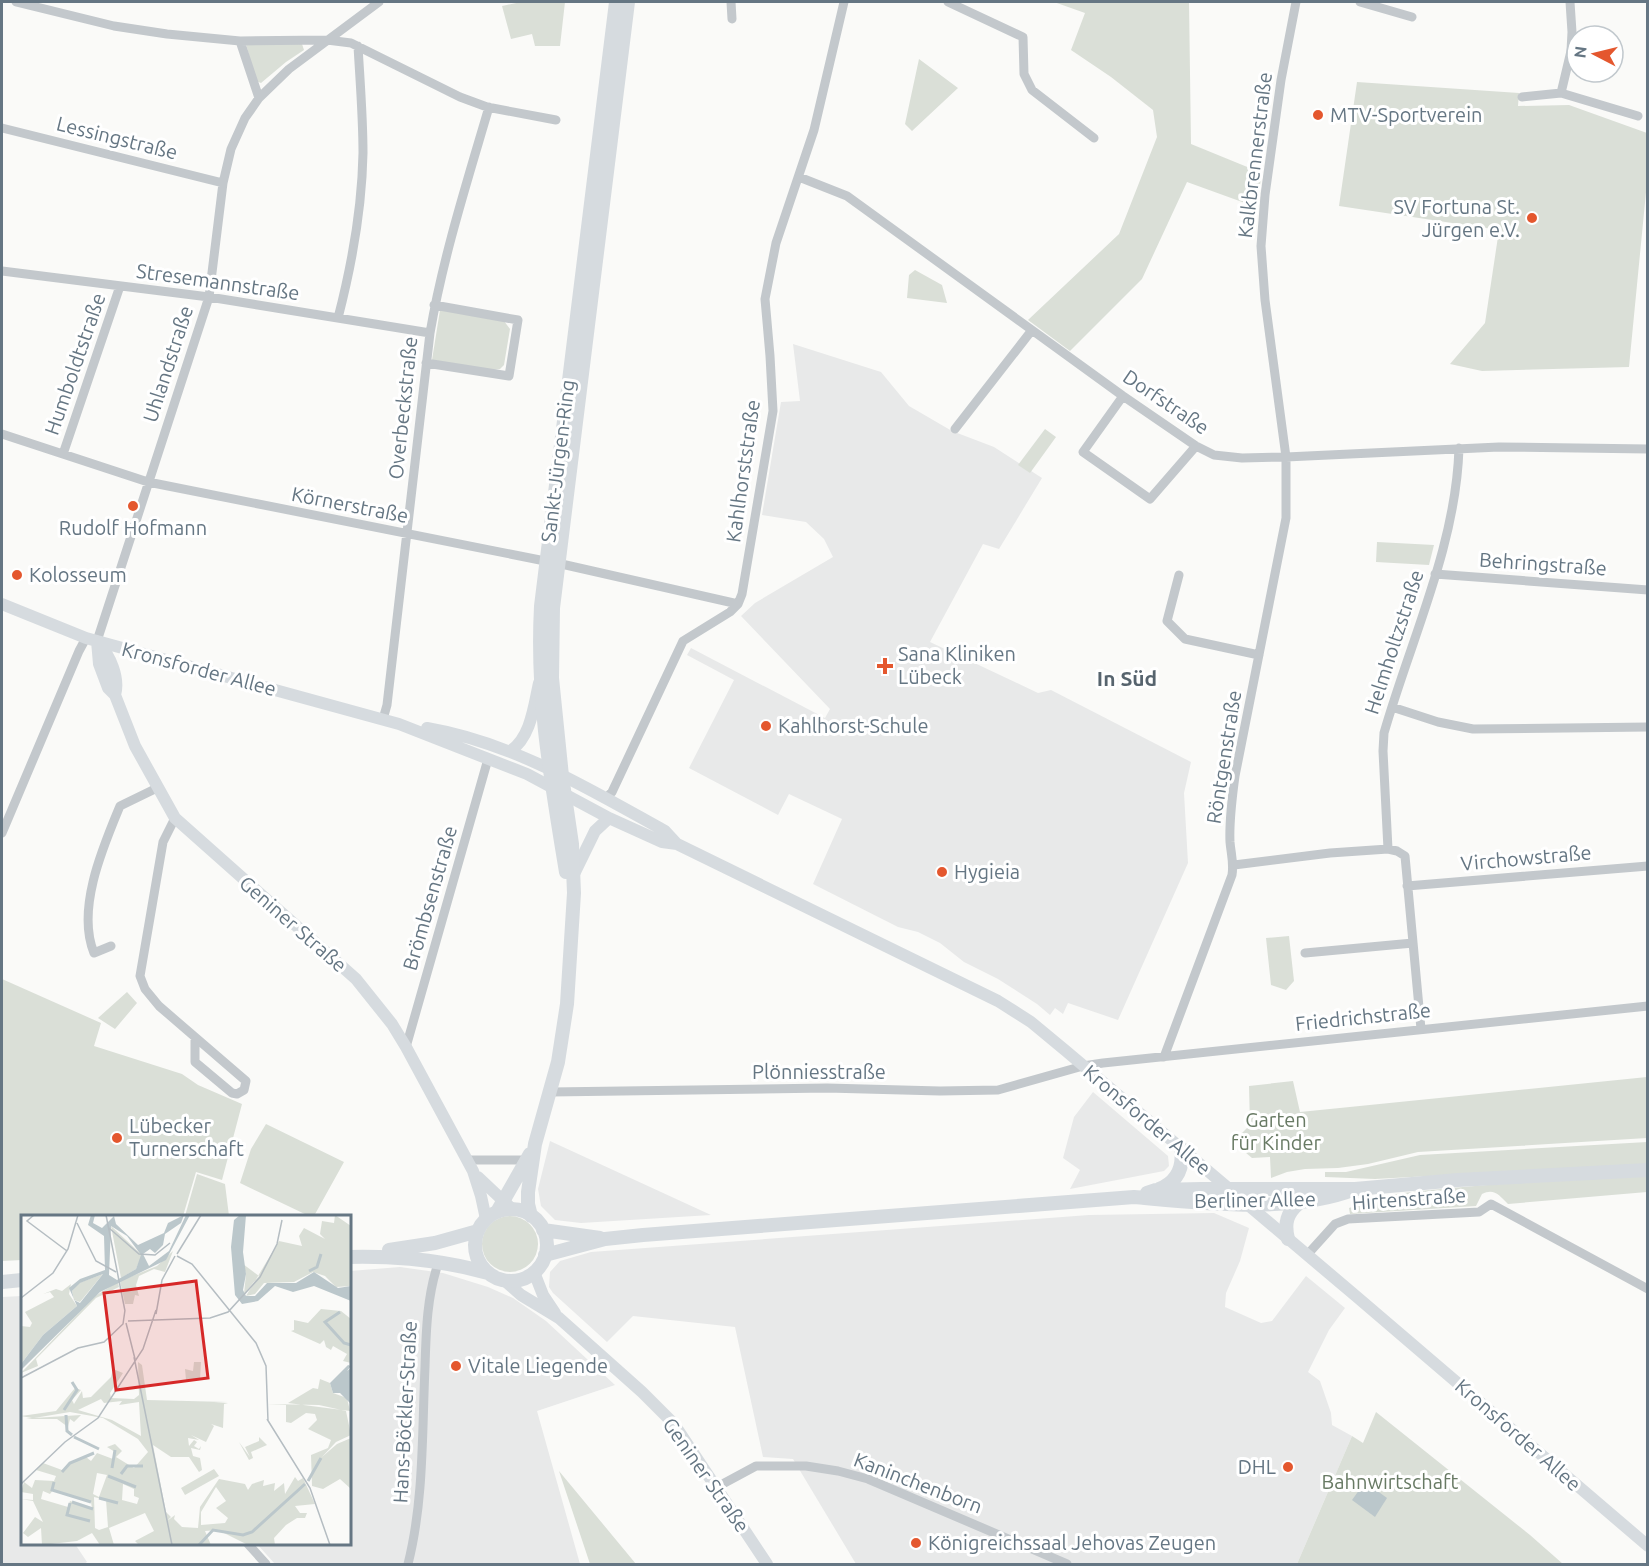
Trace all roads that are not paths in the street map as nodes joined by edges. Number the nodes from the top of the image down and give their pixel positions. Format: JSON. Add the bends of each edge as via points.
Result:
{"nodes":[{"id":1,"x":15,"y":2,"type":"edge"},
{"id":2,"x":380,"y":2,"type":"edge"},
{"id":3,"x":616,"y":2,"type":"edge"},
{"id":4,"x":628,"y":2,"type":"edge"},
{"id":5,"x":731,"y":2,"type":"edge"},
{"id":6,"x":844,"y":2,"type":"edge"},
{"id":7,"x":948,"y":2,"type":"edge"},
{"id":8,"x":1296,"y":2,"type":"edge"},
{"id":9,"x":1360,"y":2,"type":"edge"},
{"id":10,"x":1570,"y":2,"type":"edge"},
{"id":11,"x":1412,"y":17,"type":"dead end"},
{"id":12,"x":732,"y":19,"type":"dead end"},
{"id":13,"x":240,"y":40,"type":"junction"},
{"id":14,"x":327,"y":40,"type":"junction"},
{"id":15,"x":358,"y":46,"type":"junction"},
{"id":16,"x":1561,"y":93,"type":"junction"},
{"id":17,"x":1522,"y":97,"type":"dead end"},
{"id":18,"x":259,"y":98,"type":"junction"},
{"id":19,"x":489,"y":108,"type":"junction"},
{"id":20,"x":1638,"y":116,"type":"dead end"},
{"id":21,"x":556,"y":120,"type":"dead end"},
{"id":22,"x":2,"y":128,"type":"edge"},
{"id":23,"x":1094,"y":138,"type":"dead end"},
{"id":24,"x":799,"y":177,"type":"junction"},
{"id":25,"x":223,"y":183,"type":"junction"},
{"id":26,"x":2,"y":271,"type":"edge"},
{"id":27,"x":120,"y":286,"type":"junction"},
{"id":28,"x":209,"y":297,"type":"junction"},
{"id":29,"x":435,"y":305,"type":"junction"},
{"id":30,"x":338,"y":318,"type":"junction"},
{"id":31,"x":1032,"y":330,"type":"junction"},
{"id":32,"x":430,"y":333,"type":"junction"},
{"id":33,"x":426,"y":363,"type":"junction"},
{"id":34,"x":1123,"y":396,"type":"junction"},
{"id":35,"x":955,"y":429,"type":"dead end"},
{"id":36,"x":2,"y":434,"type":"edge"},
{"id":37,"x":1196,"y":446,"type":"junction"},
{"id":38,"x":1459,"y":448,"type":"junction"},
{"id":39,"x":1647,"y":449,"type":"edge"},
{"id":40,"x":63,"y":454,"type":"junction"},
{"id":41,"x":1286,"y":457,"type":"junction"},
{"id":42,"x":148,"y":482,"type":"junction"},
{"id":43,"x":407,"y":535,"type":"junction"},
{"id":44,"x":551,"y":562,"type":"junction"},
{"id":45,"x":1435,"y":574,"type":"junction"},
{"id":46,"x":1179,"y":575,"type":"dead end"},
{"id":47,"x":1647,"y":590,"type":"edge"},
{"id":48,"x":2,"y":604,"type":"edge"},
{"id":49,"x":738,"y":604,"type":"junction"},
{"id":50,"x":92,"y":640,"type":"junction"},
{"id":51,"x":1259,"y":656,"type":"junction"},
{"id":52,"x":540,"y":679,"type":"junction"},
{"id":53,"x":1392,"y":706,"type":"junction"},
{"id":54,"x":383,"y":719,"type":"junction"},
{"id":55,"x":399,"y":724,"type":"junction"},
{"id":56,"x":1647,"y":727,"type":"edge"},
{"id":57,"x":510,"y":751,"type":"junction"},
{"id":58,"x":488,"y":759,"type":"junction"},
{"id":59,"x":549,"y":769,"type":"junction"},
{"id":60,"x":562,"y":776,"type":"junction"},
{"id":61,"x":552,"y":786,"type":"junction"},
{"id":62,"x":158,"y":788,"type":"junction"},
{"id":63,"x":565,"y":794,"type":"junction"},
{"id":64,"x":606,"y":798,"type":"junction"},
{"id":65,"x":175,"y":818,"type":"junction"},
{"id":66,"x":609,"y":818,"type":"junction"},
{"id":67,"x":2,"y":833,"type":"edge"},
{"id":68,"x":677,"y":844,"type":"junction"},
{"id":69,"x":1388,"y":849,"type":"junction"},
{"id":70,"x":1234,"y":865,"type":"junction"},
{"id":71,"x":1647,"y":866,"type":"edge"},
{"id":72,"x":574,"y":874,"type":"junction"},
{"id":73,"x":1407,"y":886,"type":"junction"},
{"id":74,"x":572,"y":920,"type":"junction"},
{"id":75,"x":1413,"y":943,"type":"junction"},
{"id":76,"x":111,"y":946,"type":"dead end"},
{"id":77,"x":1305,"y":952,"type":"dead end"},
{"id":78,"x":1647,"y":1006,"type":"edge"},
{"id":79,"x":1421,"y":1029,"type":"junction"},
{"id":80,"x":195,"y":1037,"type":"junction"},
{"id":81,"x":406,"y":1047,"type":"junction"},
{"id":82,"x":1164,"y":1057,"type":"junction"},
{"id":83,"x":1083,"y":1066,"type":"junction"},
{"id":84,"x":551,"y":1092,"type":"junction"},
{"id":85,"x":535,"y":1144,"type":"junction"},
{"id":86,"x":1181,"y":1148,"type":"junction"},
{"id":87,"x":527,"y":1160,"type":"junction"},
{"id":88,"x":470,"y":1165,"type":"junction"},
{"id":89,"x":1647,"y":1170,"type":"edge"},
{"id":90,"x":1229,"y":1189,"type":"junction"},
{"id":91,"x":1355,"y":1189,"type":"junction"},
{"id":92,"x":1156,"y":1190,"type":"junction"},
{"id":93,"x":1134,"y":1197,"type":"junction"},
{"id":94,"x":1246,"y":1203,"type":"junction"},
{"id":95,"x":1299,"y":1203,"type":"junction"},
{"id":96,"x":495,"y":1214,"type":"junction"},
{"id":97,"x":531,"y":1216,"type":"junction"},
{"id":98,"x":543,"y":1230,"type":"junction"},
{"id":99,"x":605,"y":1239,"type":"junction"},
{"id":100,"x":1288,"y":1239,"type":"junction"},
{"id":101,"x":545,"y":1255,"type":"junction"},
{"id":102,"x":1307,"y":1255,"type":"junction"},
{"id":103,"x":351,"y":1256,"type":"edge"},
{"id":104,"x":351,"y":1256,"type":"edge"},
{"id":105,"x":439,"y":1261,"type":"junction"},
{"id":106,"x":534,"y":1272,"type":"junction"},
{"id":107,"x":488,"y":1273,"type":"junction"},
{"id":108,"x":21,"y":1280,"type":"edge"},
{"id":109,"x":504,"y":1280,"type":"junction"},
{"id":110,"x":2,"y":1282,"type":"edge"},
{"id":111,"x":1647,"y":1289,"type":"edge"},
{"id":112,"x":559,"y":1318,"type":"junction"},
{"id":113,"x":717,"y":1487,"type":"junction"},
{"id":114,"x":1646,"y":1541,"type":"edge"},
{"id":115,"x":249,"y":1545,"type":"edge"},
{"id":116,"x":266,"y":1564,"type":"edge"},
{"id":117,"x":408,"y":1564,"type":"edge"},
{"id":118,"x":767,"y":1564,"type":"edge"},
{"id":119,"x":1067,"y":1564,"type":"edge"}],
"edges":[{"from":1,"to":13,"type":"street","via":[[114,26]]},
{"from":2,"to":14,"type":"street","name":"Uhlandstraße"},
{"from":3,"to":44,"type":"main road","name":"Sankt-Jürgen-Ring"},
{"from":4,"to":44,"type":"main road","name":"Sankt-Jürgen-Ring"},
{"from":5,"to":12,"type":"street"},
{"from":6,"to":24,"type":"street","name":"Kahlhorststraße"},
{"from":7,"to":23,"type":"street","via":[[1023,37],[1024,74],[1032,90]]},
{"from":8,"to":41,"type":"street","name":"Kalkbrennerstraße","via":[[1281,80],[1261,246]]},
{"from":9,"to":11,"type":"street"},
{"from":10,"to":16,"type":"street","via":[[1571,51]]},
{"from":13,"to":14,"type":"street"},
{"from":13,"to":18,"type":"street"},
{"from":14,"to":15,"type":"street"},
{"from":14,"to":18,"type":"street","name":"Uhlandstraße"},
{"from":15,"to":19,"type":"street"},
{"from":15,"to":30,"type":"street","via":[[363,114],[361,195]]},
{"from":16,"to":17,"type":"street"},
{"from":16,"to":20,"type":"street"},
{"from":18,"to":25,"type":"street","name":"Uhlandstraße","via":[[231,149]]},
{"from":19,"to":21,"type":"street"},
{"from":19,"to":29,"type":"street","name":"Overbeckstraße"},
{"from":22,"to":25,"type":"street","name":"Lessingstraße"},
{"from":24,"to":31,"type":"street","name":"Dorfstraße","via":[[847,196]]},
{"from":24,"to":49,"type":"street","name":"Kahlhorststraße","via":[[776,243],[765,299],[772,411]]},
{"from":25,"to":28,"type":"street","name":"Uhlandstraße"},
{"from":26,"to":27,"type":"street","name":"Stresemannstraße"},
{"from":27,"to":28,"type":"street","name":"Stresemannstraße"},
{"from":27,"to":40,"type":"street","name":"Humboldtstraße"},
{"from":28,"to":30,"type":"street","name":"Stresemannstraße"},
{"from":28,"to":42,"type":"street","name":"Uhlandstraße"},
{"from":29,"to":32,"type":"street","name":"Overbeckstraße"},
{"from":29,"to":33,"type":"street","via":[[518,320],[509,376]]},
{"from":30,"to":32,"type":"street","name":"Stresemannstraße"},
{"from":31,"to":34,"type":"street","name":"Dorfstraße"},
{"from":31,"to":35,"type":"street"},
{"from":32,"to":33,"type":"street","name":"Overbeckstraße"},
{"from":33,"to":43,"type":"street","name":"Overbeckstraße"},
{"from":34,"to":37,"type":"street","name":"Dorfstraße"},
{"from":34,"to":37,"type":"street","via":[[1083,452],[1150,499]]},
{"from":36,"to":40,"type":"street","name":"Körnerstraße"},
{"from":37,"to":41,"type":"street","name":"Dorfstraße","via":[[1214,455]]},
{"from":38,"to":39,"type":"street","name":"Dorfstraße"},
{"from":38,"to":41,"type":"street","name":"Dorfstraße"},
{"from":38,"to":45,"type":"street","name":"Helmholtzstraße","via":[[1453,512]]},
{"from":40,"to":42,"type":"street","name":"Körnerstraße"},
{"from":41,"to":51,"type":"street","name":"Röntgenstraße","via":[[1286,518]]},
{"from":42,"to":43,"type":"street","name":"Körnerstraße"},
{"from":42,"to":50,"type":"street","name":"Uhlandstraße"},
{"from":43,"to":44,"type":"street","name":"Körnerstraße"},
{"from":43,"to":54,"type":"street","name":"Overbeckstraße"},
{"from":44,"to":49,"type":"street","name":"Körnerstraße"},
{"from":44,"to":52,"type":"main road","name":"Sankt-Jürgen-Ring","via":[[539,638]]},
{"from":44,"to":60,"type":"main road","name":"Sankt-Jürgen-Ring","via":[[551,647]]},
{"from":45,"to":47,"type":"street","name":"Behringstraße"},
{"from":45,"to":53,"type":"street","name":"Helmholtzstraße"},
{"from":46,"to":51,"type":"street","via":[[1167,621],[1185,639]]},
{"from":48,"to":50,"type":"main road","name":"Kronsforder Allee"},
{"from":49,"to":64,"type":"street","via":[[683,641]]},
{"from":50,"to":54,"type":"main road","name":"Kronsforder Allee"},
{"from":50,"to":62,"type":"main road","name":"Geniner Straße","via":[[108,688],[116,695],[135,746]]},
{"from":50,"to":67,"type":"street","name":"Uhlandstraße","via":[[79,651]]},
{"from":51,"to":70,"type":"street","name":"Röntgenstraße","via":[[1230,811]]},
{"from":52,"to":57,"type":"main road","via":[[528,725],[520,742]]},
{"from":52,"to":59,"type":"main road","name":"Sankt-Jürgen-Ring"},
{"from":53,"to":56,"type":"street","via":[[1473,729]]},
{"from":53,"to":69,"type":"street","name":"Helmholtzstraße","via":[[1383,751]]},
{"from":54,"to":55,"type":"main road","name":"Kronsforder Allee"},
{"from":55,"to":57,"type":"main road","name":"Kronsforder Allee","via":[[456,734]]},
{"from":55,"to":58,"type":"main road","name":"Kronsforder Allee"},
{"from":57,"to":59,"type":"main road","name":"Kronsforder Allee"},
{"from":58,"to":61,"type":"main road","name":"Kronsforder Allee"},
{"from":58,"to":81,"type":"street","name":"Brömbsenstraße"},
{"from":59,"to":60,"type":"main road","name":"Kronsforder Allee"},
{"from":59,"to":61,"type":"main road","name":"Sankt-Jürgen-Ring"},
{"from":60,"to":63,"type":"main road","name":"Sankt-Jürgen-Ring"},
{"from":60,"to":64,"type":"main road","name":"Kronsforder Allee"},
{"from":61,"to":63,"type":"main road","name":"Kronsforder Allee"},
{"from":61,"to":74,"type":"main road","name":"Sankt-Jürgen-Ring"},
{"from":62,"to":65,"type":"main road","name":"Geniner Straße"},
{"from":62,"to":76,"type":"street","via":[[120,806],[98,860],[88,918],[89,941],[94,953]]},
{"from":63,"to":66,"type":"main road","name":"Kronsforder Allee"},
{"from":63,"to":72,"type":"main road","name":"Sankt-Jürgen-Ring"},
{"from":64,"to":68,"type":"main road","name":"Kronsforder Allee","via":[[664,831]]},
{"from":65,"to":80,"type":"street","via":[[163,842],[141,976],[145,989],[159,1006]]},
{"from":65,"to":81,"type":"main road","name":"Geniner Straße","via":[[356,979]]},
{"from":66,"to":68,"type":"main road","name":"Kronsforder Allee","via":[[662,842]]},
{"from":66,"to":72,"type":"main road","via":[[595,831]]},
{"from":68,"to":83,"type":"main road","name":"Kronsforder Allee","via":[[998,1001],[1031,1022]]},
{"from":69,"to":70,"type":"street"},
{"from":69,"to":73,"type":"street","via":[[1405,856]]},
{"from":70,"to":82,"type":"street"},
{"from":71,"to":73,"type":"street","name":"Virchowstraße"},
{"from":72,"to":74,"type":"main road","name":"Sankt-Jürgen-Ring"},
{"from":73,"to":75,"type":"street"},
{"from":74,"to":84,"type":"main road","name":"Sankt-Jürgen-Ring","via":[[567,1004]]},
{"from":75,"to":77,"type":"street"},
{"from":75,"to":79,"type":"street"},
{"from":78,"to":79,"type":"street","name":"Friedrichstraße"},
{"from":79,"to":82,"type":"street","name":"Friedrichstraße"},
{"from":80,"to":80,"type":"street","via":[[246,1081],[244,1090],[232,1093],[195,1062]]},
{"from":81,"to":88,"type":"main road","name":"Geniner Straße"},
{"from":82,"to":83,"type":"street","name":"Friedrichstraße"},
{"from":83,"to":84,"type":"street","name":"Plönniesstraße","via":[[998,1090]]},
{"from":83,"to":86,"type":"main road","name":"Kronsforder Allee"},
{"from":84,"to":85,"type":"main road","name":"Sankt-Jürgen-Ring"},
{"from":85,"to":87,"type":"main road","name":"Sankt-Jürgen-Ring"},
{"from":85,"to":97,"type":"main road","name":"Sankt-Jürgen-Ring","via":[[528,1192]]},
{"from":86,"to":90,"type":"main road","name":"Kronsforder Allee"},
{"from":86,"to":92,"type":"main road","via":[[1183,1159],[1175,1179]]},
{"from":87,"to":88,"type":"street"},
{"from":87,"to":96,"type":"main road","name":"Sankt-Jürgen-Ring"},
{"from":88,"to":96,"type":"main road","name":"Geniner Straße"},
{"from":88,"to":96,"type":"main road","name":"Geniner Straße"},
{"from":89,"to":91,"type":"main road"},
{"from":90,"to":91,"type":"main road","name":"Berliner Allee"},
{"from":90,"to":92,"type":"main road","name":"Berliner Allee"},
{"from":90,"to":94,"type":"main road","name":"Kronsforder Allee"},
{"from":91,"to":95,"type":"main road","name":"Berliner Allee","via":[[1336,1197]]},
{"from":92,"to":93,"type":"main road"},
{"from":93,"to":94,"type":"main road","name":"Berliner Allee"},
{"from":93,"to":99,"type":"main road"},
{"from":94,"to":95,"type":"main road","name":"Berliner Allee"},
{"from":94,"to":100,"type":"main road","name":"Kronsforder Allee"},
{"from":95,"to":100,"type":"main road","via":[[1286,1220]]},
{"from":96,"to":97,"type":"main road"},
{"from":96,"to":103,"type":"main road","via":[[457,1238]]},
{"from":96,"to":107,"type":"main road","via":[[475,1238],[478,1261]]},
{"from":97,"to":98,"type":"main road"},
{"from":98,"to":99,"type":"main road"},
{"from":98,"to":101,"type":"main road"},
{"from":99,"to":101,"type":"main road"},
{"from":100,"to":102,"type":"main road","name":"Kronsforder Allee"},
{"from":101,"to":106,"type":"main road"},
{"from":102,"to":111,"type":"street","name":"Hirtenstraße","via":[[1335,1224],[1348,1219],[1479,1212],[1491,1204]]},
{"from":102,"to":114,"type":"main road","name":"Kronsforder Allee"},
{"from":104,"to":105,"type":"main road"},
{"from":105,"to":107,"type":"main road"},
{"from":105,"to":117,"type":"street","name":"Hans-Böckler-Straße","via":[[426,1340],[417,1517]]},
{"from":106,"to":109,"type":"main road","via":[[515,1281]]},
{"from":106,"to":112,"type":"main road","name":"Geniner Straße","via":[[543,1295]]},
{"from":107,"to":109,"type":"main road"},
{"from":108,"to":110,"type":"main road"},
{"from":109,"to":112,"type":"main road","name":"Geniner Straße"},
{"from":112,"to":113,"type":"main road","name":"Geniner Straße","via":[[674,1424]]},
{"from":113,"to":118,"type":"main road","name":"Geniner Straße"},
{"from":113,"to":119,"type":"street","name":"Kaninchenborn","via":[[756,1466],[806,1466],[838,1471],[868,1479]]},
{"from":115,"to":116,"type":"street"}]}
